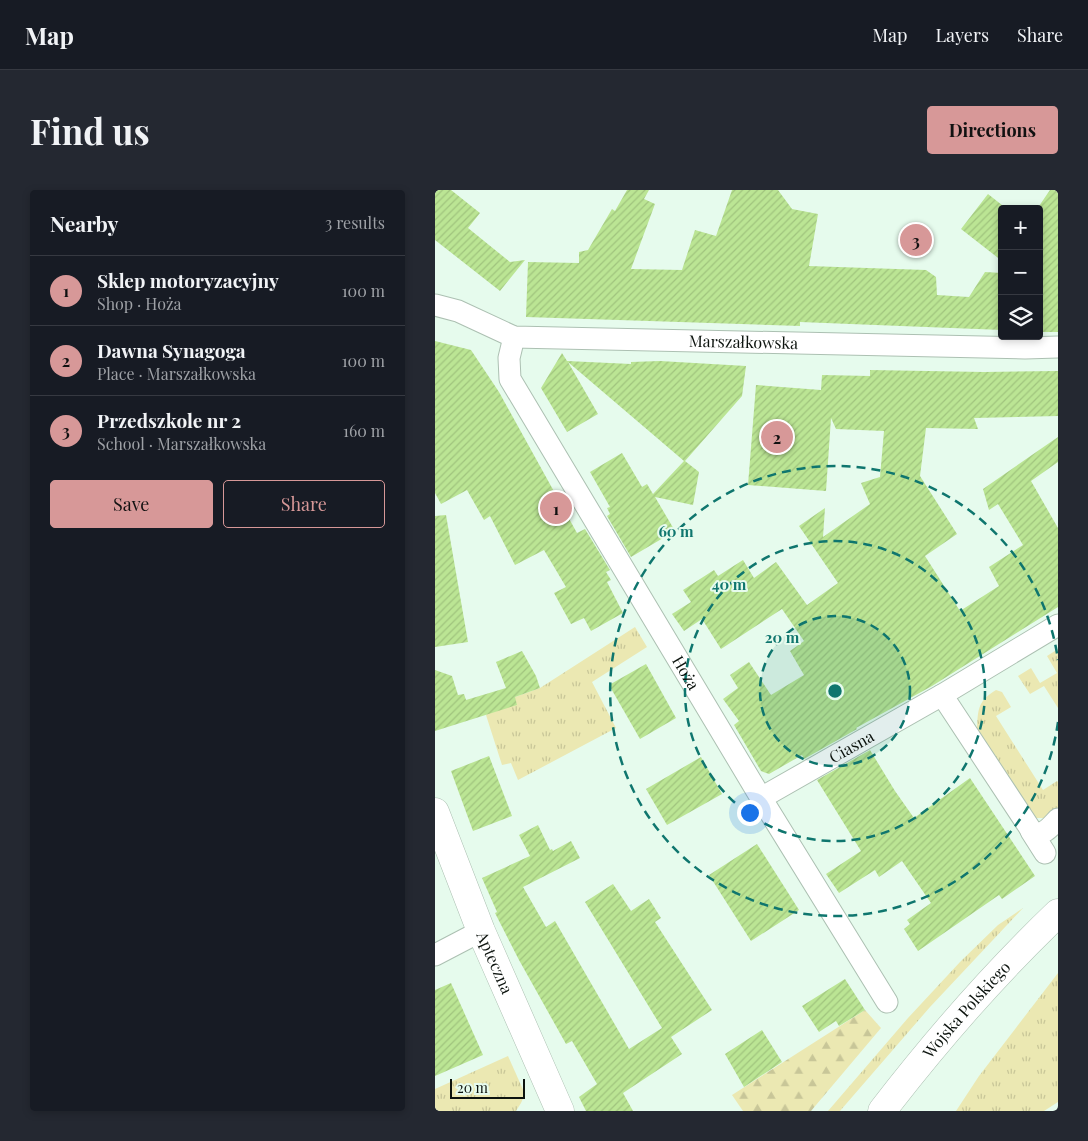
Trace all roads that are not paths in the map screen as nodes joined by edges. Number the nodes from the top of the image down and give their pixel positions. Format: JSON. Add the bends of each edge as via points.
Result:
{"nodes":[{"id":1,"x":435,"y":305,"type":"edge"},
{"id":2,"x":514,"y":337,"type":"junction"},
{"id":3,"x":1058,"y":347,"type":"edge"},
{"id":4,"x":1058,"y":625,"type":"edge"},
{"id":5,"x":942,"y":695,"type":"junction"},
{"id":6,"x":761,"y":798,"type":"junction"},
{"id":7,"x":435,"y":812,"type":"edge"},
{"id":8,"x":1058,"y":819,"type":"edge"},
{"id":9,"x":1031,"y":831,"type":"junction"},
{"id":10,"x":1045,"y":853,"type":"dead end"},
{"id":11,"x":1058,"y":913,"type":"edge"},
{"id":12,"x":481,"y":931,"type":"junction"},
{"id":13,"x":435,"y":955,"type":"edge"},
{"id":14,"x":887,"y":1002,"type":"dead end"},
{"id":15,"x":898,"y":1099,"type":"edge"},
{"id":16,"x":560,"y":1111,"type":"edge"},
{"id":17,"x":882,"y":1111,"type":"edge"}],
"edges":[{"from":1,"to":2,"type":"street","name":"Marszałkowska","via":[[458,311]]},
{"from":2,"to":3,"type":"street","name":"Marszałkowska"},
{"from":2,"to":6,"type":"street","name":"Hoża","via":[[509,358],[510,379]]},
{"from":4,"to":5,"type":"street","name":"Ciasna"},
{"from":5,"to":6,"type":"street","name":"Ciasna"},
{"from":5,"to":9,"type":"street"},
{"from":6,"to":14,"type":"street","name":"Hoża"},
{"from":7,"to":12,"type":"street","name":"Apteczna"},
{"from":8,"to":9,"type":"street","via":[[1037,834]]},
{"from":9,"to":10,"type":"street"},
{"from":11,"to":15,"type":"street","name":"Wojska Polskiego","via":[[999,972],[932,1049]]},
{"from":12,"to":13,"type":"street"},
{"from":12,"to":16,"type":"street","name":"Apteczna"},
{"from":15,"to":17,"type":"street","name":"Wojska Polskiego"}]}
